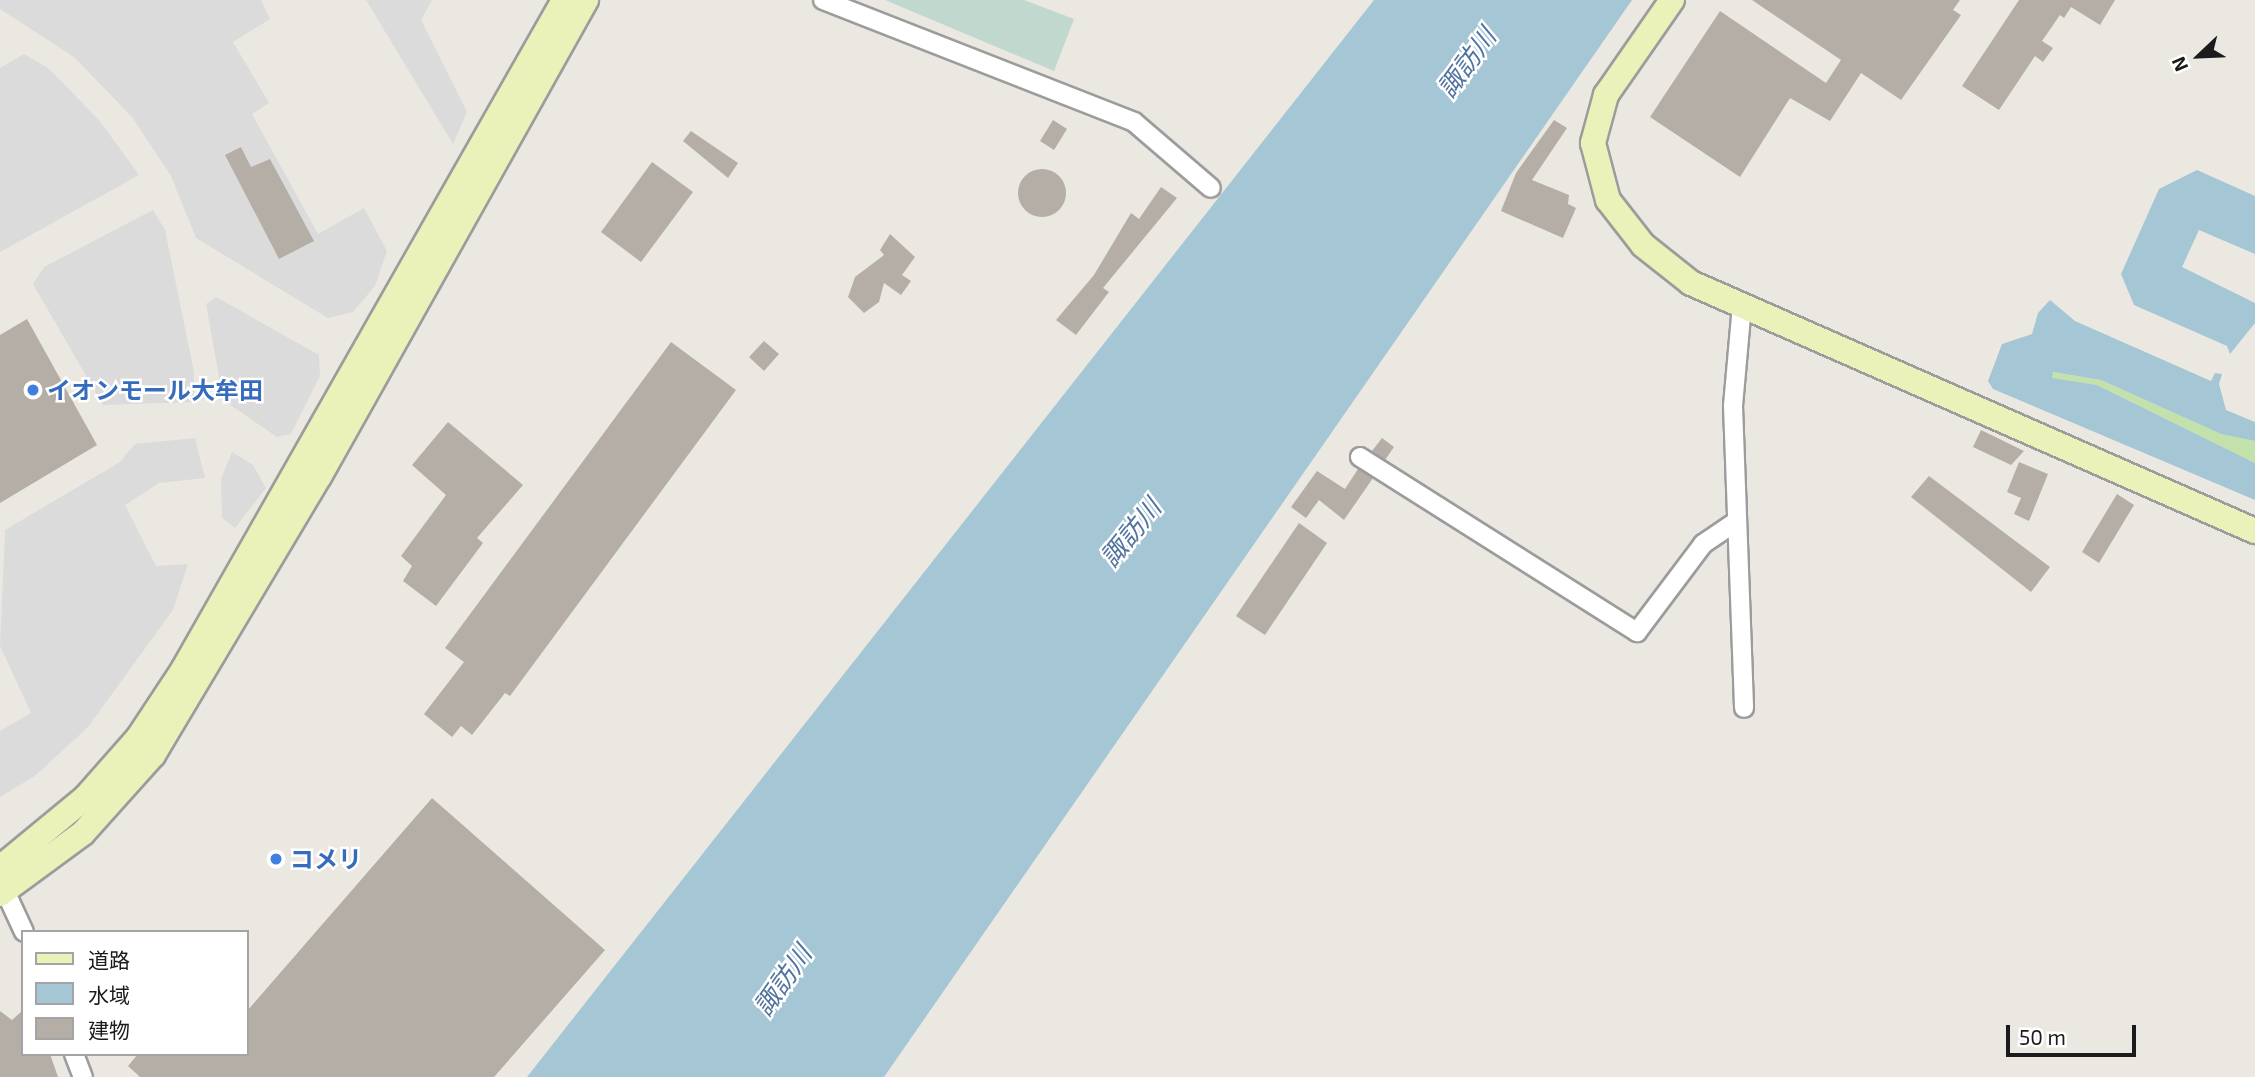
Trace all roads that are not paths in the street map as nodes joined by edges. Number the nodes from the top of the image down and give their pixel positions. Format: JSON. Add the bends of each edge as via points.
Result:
{"nodes":[{"id":1,"x":564,"y":0,"type":"edge"},
{"id":2,"x":586,"y":0,"type":"edge"},
{"id":3,"x":823,"y":0,"type":"edge"},
{"id":4,"x":1672,"y":0,"type":"edge"},
{"id":5,"x":1211,"y":188,"type":"dead end"},
{"id":6,"x":1742,"y":306,"type":"junction"},
{"id":7,"x":1360,"y":457,"type":"dead end"},
{"id":8,"x":1737,"y":521,"type":"junction"},
{"id":9,"x":2255,"y":531,"type":"edge"},
{"id":10,"x":1744,"y":708,"type":"dead end"},
{"id":11,"x":2,"y":883,"type":"edge"},
{"id":12,"x":23,"y":930,"type":"edge"},
{"id":13,"x":75,"y":1056,"type":"edge"},
{"id":14,"x":83,"y":1077,"type":"edge"}],
"edges":[{"from":1,"to":11,"type":"street","via":[[183,670],[138,738]]},
{"from":2,"to":11,"type":"street","via":[[192,696],[117,800]]},
{"from":3,"to":5,"type":"street","via":[[1134,122]]},
{"from":4,"to":6,"type":"street","via":[[1606,95],[1592,143],[1608,200],[1643,245],[1691,283]]},
{"from":6,"to":8,"type":"street","via":[[1733,406]]},
{"from":6,"to":9,"type":"street"},
{"from":7,"to":8,"type":"street","via":[[1637,632],[1703,544]]},
{"from":8,"to":10,"type":"street"},
{"from":11,"to":12,"type":"street"},
{"from":13,"to":14,"type":"street"}]}
